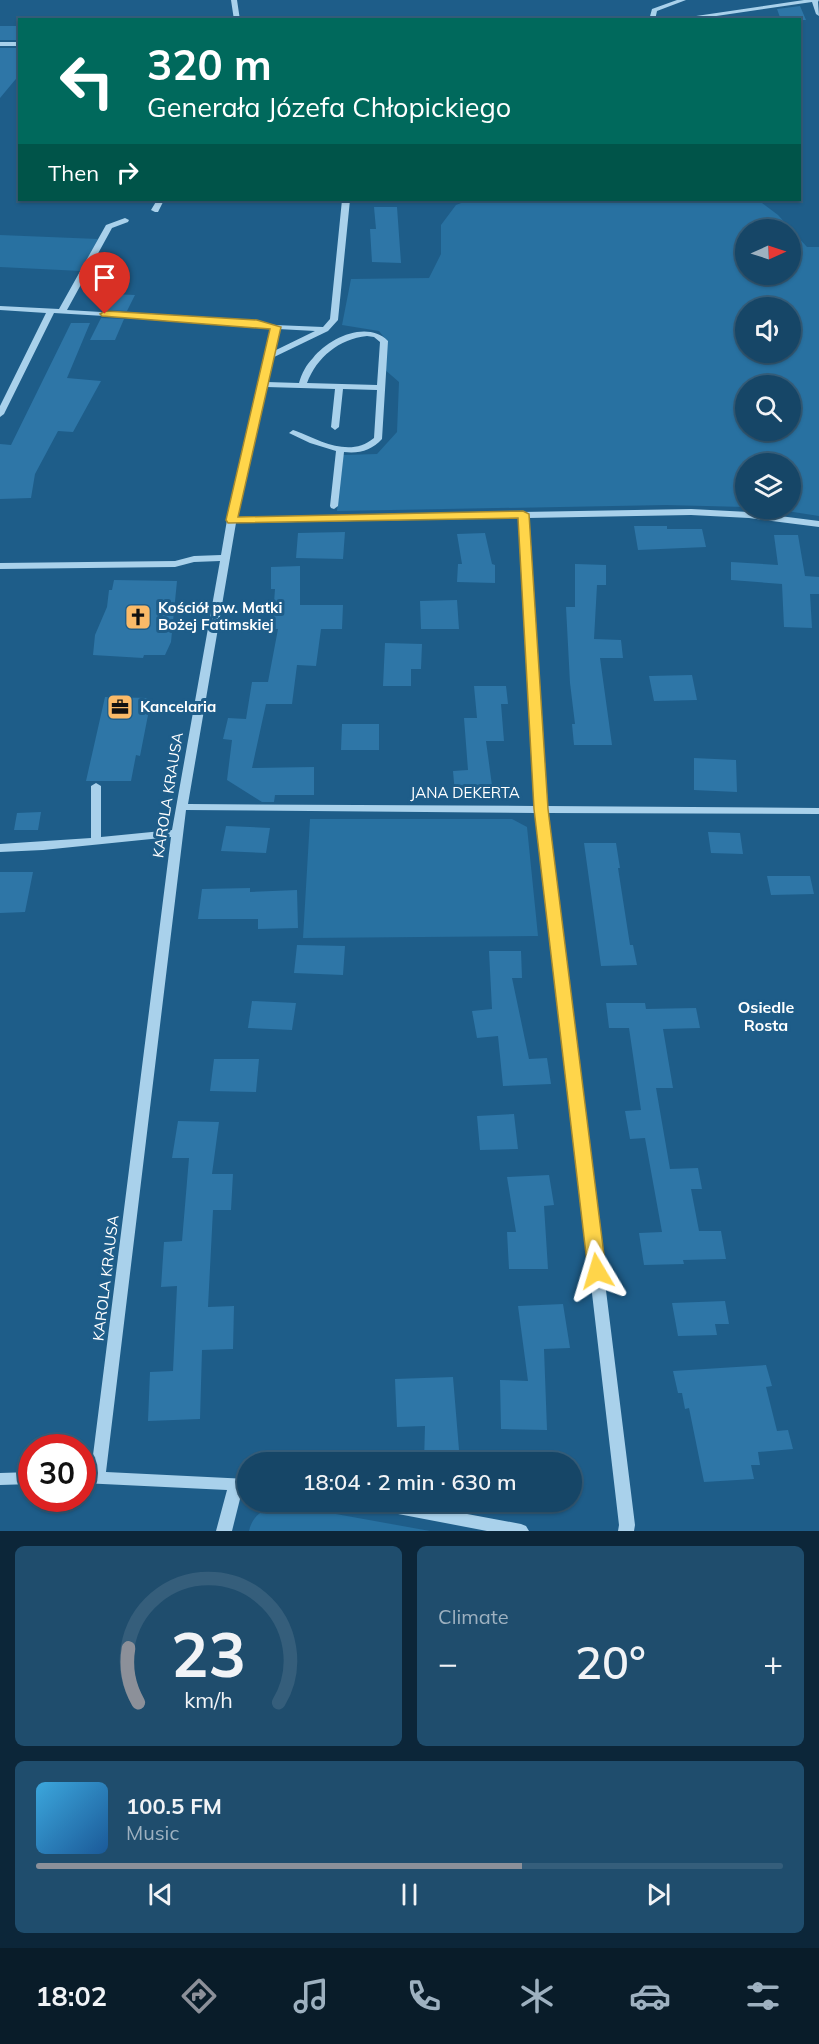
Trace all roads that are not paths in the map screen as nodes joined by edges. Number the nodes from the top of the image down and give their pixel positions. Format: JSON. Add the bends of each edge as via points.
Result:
{"nodes":[{"id":1,"x":234,"y":0,"type":"edge"},
{"id":2,"x":683,"y":0,"type":"edge"},
{"id":3,"x":815,"y":0,"type":"edge"},
{"id":4,"x":793,"y":2,"type":"edge"},
{"id":5,"x":819,"y":14,"type":"edge"},
{"id":6,"x":237,"y":18,"type":"edge"},
{"id":7,"x":652,"y":18,"type":"edge"},
{"id":8,"x":699,"y":18,"type":"edge"},
{"id":9,"x":0,"y":44,"type":"edge"},
{"id":10,"x":18,"y":44,"type":"edge"},
{"id":11,"x":160,"y":201,"type":"edge"},
{"id":12,"x":346,"y":201,"type":"edge"},
{"id":13,"x":156,"y":210,"type":"dead end"},
{"id":14,"x":125,"y":220,"type":"dead end"},
{"id":15,"x":0,"y":308,"type":"edge"},
{"id":16,"x":57,"y":311,"type":"junction"},
{"id":17,"x":276,"y":327,"type":"junction"},
{"id":18,"x":325,"y":329,"type":"junction"},
{"id":19,"x":269,"y":356,"type":"junction"},
{"id":20,"x":263,"y":384,"type":"junction"},
{"id":21,"x":302,"y":385,"type":"junction"},
{"id":22,"x":339,"y":386,"type":"junction"},
{"id":23,"x":381,"y":388,"type":"junction"},
{"id":24,"x":0,"y":414,"type":"edge"},
{"id":25,"x":335,"y":428,"type":"dead end"},
{"id":26,"x":293,"y":434,"type":"dead end"},
{"id":27,"x":340,"y":450,"type":"junction"},
{"id":28,"x":334,"y":506,"type":"dead end"},
{"id":29,"x":523,"y":514,"type":"junction"},
{"id":30,"x":232,"y":520,"type":"junction"},
{"id":31,"x":819,"y":524,"type":"edge"},
{"id":32,"x":225,"y":558,"type":"junction"},
{"id":33,"x":0,"y":566,"type":"edge"},
{"id":34,"x":96,"y":786,"type":"dead end"},
{"id":35,"x":182,"y":807,"type":"junction"},
{"id":36,"x":541,"y":809,"type":"junction"},
{"id":37,"x":819,"y":811,"type":"edge"},
{"id":38,"x":177,"y":833,"type":"junction"},
{"id":39,"x":96,"y":841,"type":"junction"},
{"id":40,"x":0,"y":848,"type":"edge"},
{"id":41,"x":96,"y":1434,"type":"edge"},
{"id":42,"x":96,"y":1476,"type":"edge"},
{"id":43,"x":18,"y":1478,"type":"edge"},
{"id":44,"x":0,"y":1479,"type":"edge"},
{"id":45,"x":237,"y":1485,"type":"edge"},
{"id":46,"x":237,"y":1498,"type":"edge"},
{"id":47,"x":423,"y":1512,"type":"edge"},
{"id":48,"x":224,"y":1531,"type":"edge"},
{"id":49,"x":521,"y":1531,"type":"edge"},
{"id":50,"x":626,"y":1531,"type":"edge"}],
"edges":[{"from":1,"to":6,"type":"street"},
{"from":2,"to":7,"type":"street","via":[[654,10]]},
{"from":3,"to":4,"type":"street"},
{"from":3,"to":5,"type":"street"},
{"from":4,"to":8,"type":"street"},
{"from":9,"to":10,"type":"street"},
{"from":11,"to":13,"type":"street"},
{"from":12,"to":18,"type":"street","via":[[336,311]]},
{"from":14,"to":16,"type":"street","via":[[109,227]]},
{"from":15,"to":16,"type":"street"},
{"from":16,"to":17,"type":"street"},
{"from":16,"to":24,"type":"street"},
{"from":17,"to":18,"type":"street"},
{"from":17,"to":19,"type":"street","name":"KAROLA KRAUSA"},
{"from":18,"to":19,"type":"street"},
{"from":19,"to":20,"type":"street","name":"KAROLA KRAUSA"},
{"from":20,"to":21,"type":"street"},
{"from":20,"to":30,"type":"street","name":"KAROLA KRAUSA"},
{"from":21,"to":22,"type":"street"},
{"from":21,"to":23,"type":"street","via":[[318,356],[354,334],[366,333],[378,335],[384,341]]},
{"from":22,"to":23,"type":"street"},
{"from":22,"to":25,"type":"street"},
{"from":23,"to":27,"type":"street","via":[[378,440],[366,448]]},
{"from":26,"to":27,"type":"street"},
{"from":27,"to":28,"type":"street"},
{"from":29,"to":30,"type":"street"},
{"from":29,"to":31,"type":"street","via":[[691,512]]},
{"from":29,"to":36,"type":"street"},
{"from":30,"to":32,"type":"street","name":"KAROLA KRAUSA"},
{"from":32,"to":33,"type":"street","via":[[175,564]]},
{"from":32,"to":35,"type":"street","name":"KAROLA KRAUSA"},
{"from":34,"to":39,"type":"street"},
{"from":35,"to":36,"type":"street","name":"JANA DEKERTA"},
{"from":35,"to":38,"type":"street","name":"KAROLA KRAUSA"},
{"from":36,"to":37,"type":"street","name":"JANA DEKERTA"},
{"from":36,"to":50,"type":"street"},
{"from":38,"to":39,"type":"street"},
{"from":38,"to":41,"type":"street","name":"KAROLA KRAUSA"},
{"from":39,"to":40,"type":"street"},
{"from":42,"to":45,"type":"street"},
{"from":43,"to":44,"type":"street"},
{"from":46,"to":48,"type":"street"},
{"from":47,"to":49,"type":"street"}]}
